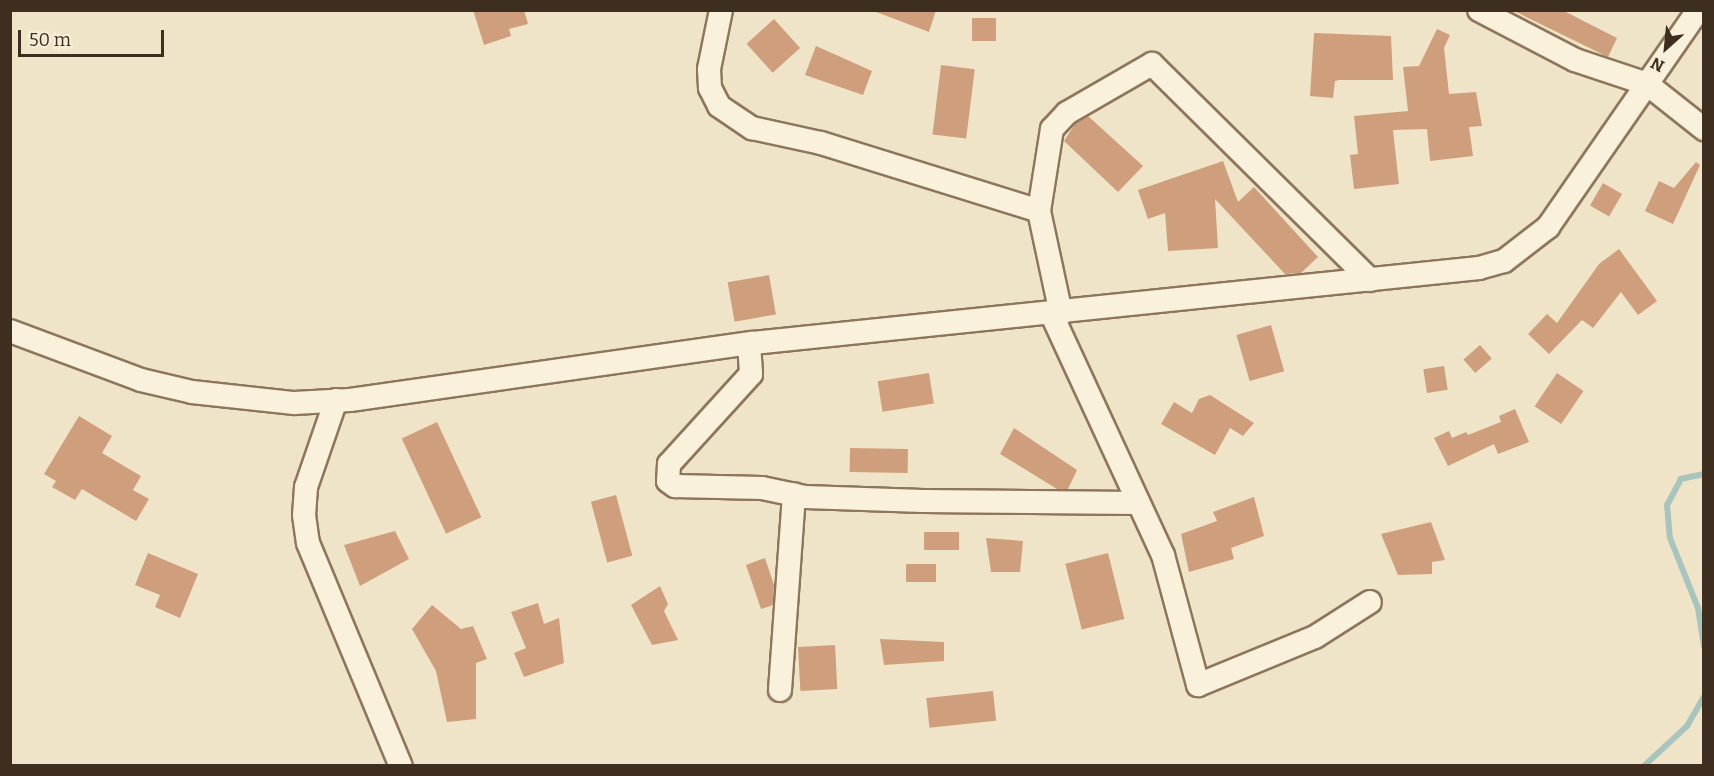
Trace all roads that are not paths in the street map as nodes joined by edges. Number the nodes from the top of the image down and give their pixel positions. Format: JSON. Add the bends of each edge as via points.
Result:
{"nodes":[{"id":1,"x":721,"y":10,"type":"edge"},
{"id":2,"x":1479,"y":10,"type":"edge"},
{"id":3,"x":1698,"y":10,"type":"edge"},
{"id":4,"x":1647,"y":84,"type":"junction"},
{"id":5,"x":1704,"y":129,"type":"edge"},
{"id":6,"x":1039,"y":211,"type":"junction"},
{"id":7,"x":1370,"y":280,"type":"junction"},
{"id":8,"x":1057,"y":314,"type":"junction"},
{"id":9,"x":10,"y":331,"type":"edge"},
{"id":10,"x":749,"y":344,"type":"junction"},
{"id":11,"x":336,"y":400,"type":"junction"},
{"id":12,"x":794,"y":495,"type":"junction"},
{"id":13,"x":1138,"y":503,"type":"junction"},
{"id":14,"x":1370,"y":602,"type":"dead end"},
{"id":15,"x":780,"y":690,"type":"dead end"},
{"id":16,"x":401,"y":765,"type":"edge"}],
"edges":[{"from":1,"to":6,"type":"street","via":[[710,88],[734,119]]},
{"from":2,"to":4,"type":"street","via":[[1575,60]]},
{"from":3,"to":4,"type":"street"},
{"from":4,"to":5,"type":"street"},
{"from":4,"to":7,"type":"street","via":[[1548,227],[1529,245],[1504,261],[1479,268]]},
{"from":6,"to":7,"type":"street","via":[[1052,129],[1067,113],[1152,64]]},
{"from":6,"to":8,"type":"street"},
{"from":7,"to":8,"type":"street"},
{"from":8,"to":10,"type":"street"},
{"from":8,"to":13,"type":"street"},
{"from":9,"to":11,"type":"street","via":[[141,380],[192,392],[294,403]]},
{"from":10,"to":11,"type":"street"},
{"from":10,"to":12,"type":"street","via":[[751,374],[669,464],[668,481],[686,488],[762,488]]},
{"from":11,"to":16,"type":"street","via":[[306,487],[308,543]]},
{"from":12,"to":13,"type":"street"},
{"from":12,"to":15,"type":"street"},
{"from":13,"to":14,"type":"street","via":[[1163,555],[1198,685],[1322,633]]}]}
